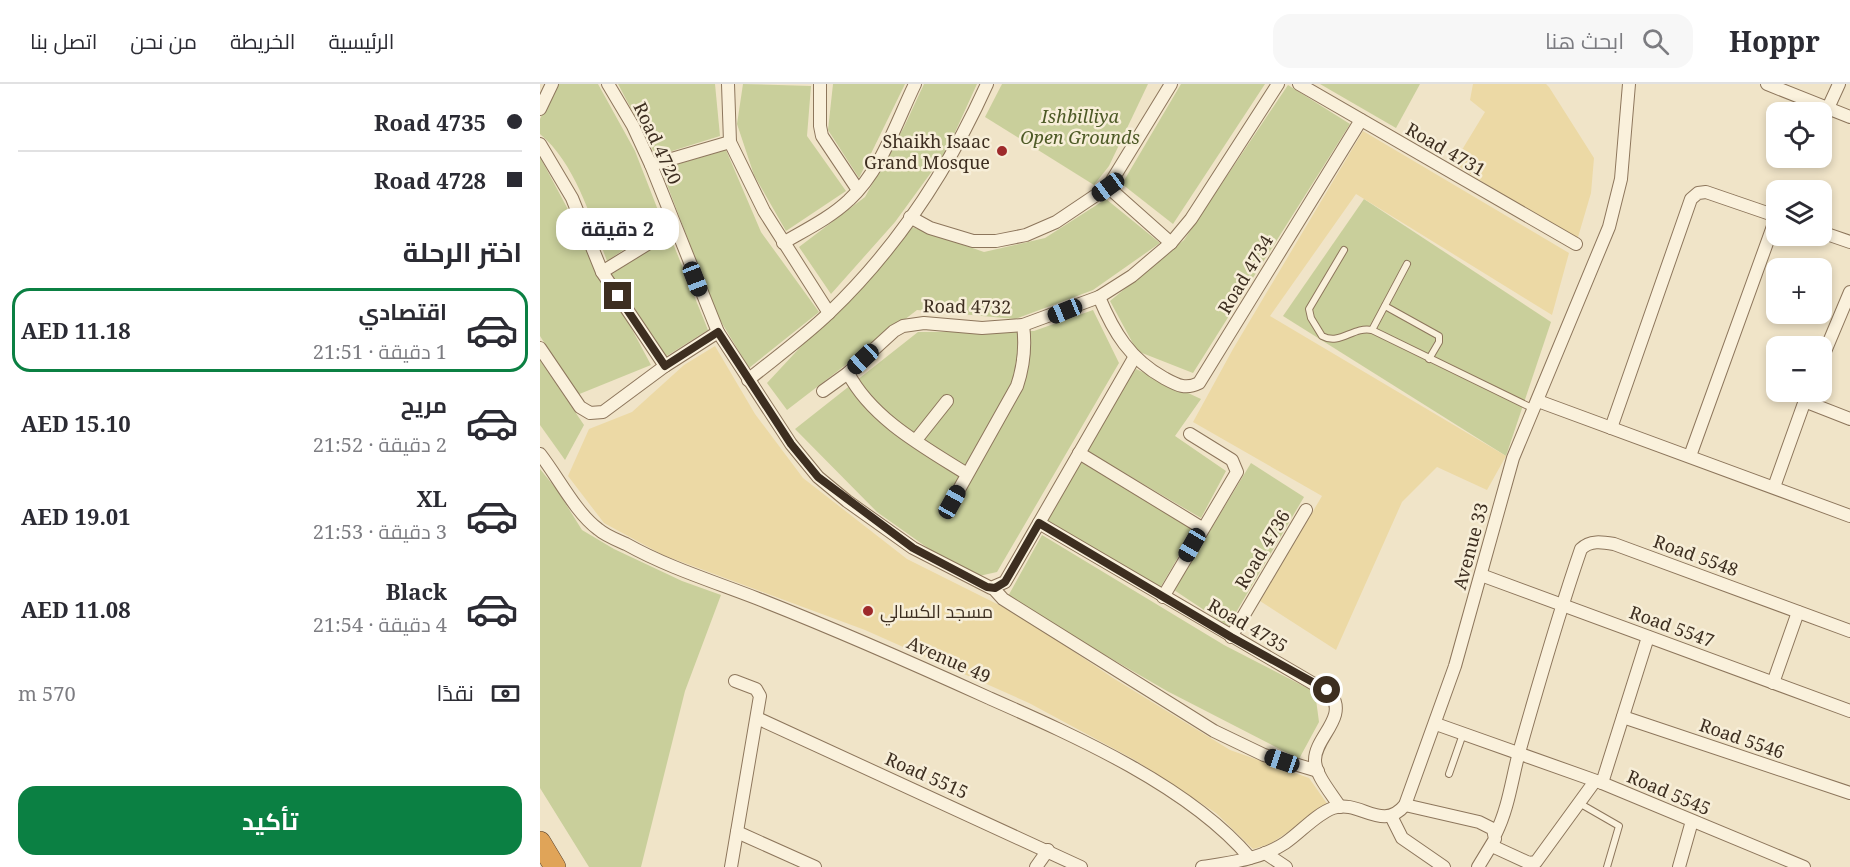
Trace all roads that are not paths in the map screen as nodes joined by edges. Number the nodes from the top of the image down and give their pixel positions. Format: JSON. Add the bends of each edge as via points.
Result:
{"nodes":[{"id":1,"x":552,"y":84,"type":"edge"},
{"id":2,"x":608,"y":84,"type":"edge"},
{"id":3,"x":728,"y":84,"type":"edge"},
{"id":4,"x":820,"y":84,"type":"edge"},
{"id":5,"x":915,"y":84,"type":"edge"},
{"id":6,"x":987,"y":84,"type":"edge"},
{"id":7,"x":1171,"y":84,"type":"edge"},
{"id":8,"x":1278,"y":84,"type":"edge"},
{"id":9,"x":1299,"y":84,"type":"edge"},
{"id":10,"x":1629,"y":84,"type":"edge"},
{"id":11,"x":1767,"y":84,"type":"edge"},
{"id":12,"x":1839,"y":84,"type":"edge"},
{"id":13,"x":1813,"y":102,"type":"edge"},
{"id":14,"x":1831,"y":102,"type":"edge"},
{"id":15,"x":540,"y":109,"type":"edge"},
{"id":16,"x":1832,"y":110,"type":"edge"},
{"id":17,"x":1850,"y":117,"type":"edge"},
{"id":18,"x":1360,"y":120,"type":"junction"},
{"id":19,"x":730,"y":142,"type":"junction"},
{"id":20,"x":540,"y":144,"type":"edge"},
{"id":21,"x":651,"y":165,"type":"junction"},
{"id":22,"x":1108,"y":187,"type":"junction"},
{"id":23,"x":858,"y":190,"type":"junction"},
{"id":24,"x":1766,"y":213,"type":"edge"},
{"id":25,"x":910,"y":217,"type":"junction"},
{"id":26,"x":675,"y":227,"type":"junction"},
{"id":27,"x":1832,"y":236,"type":"edge"},
{"id":28,"x":1850,"y":242,"type":"edge"},
{"id":29,"x":783,"y":243,"type":"junction"},
{"id":30,"x":1171,"y":243,"type":"junction"},
{"id":31,"x":1576,"y":244,"type":"dead end"},
{"id":32,"x":1766,"y":245,"type":"edge"},
{"id":33,"x":1344,"y":250,"type":"dead end"},
{"id":34,"x":1407,"y":264,"type":"dead end"},
{"id":35,"x":602,"y":272,"type":"junction"},
{"id":36,"x":1850,"y":292,"type":"edge"},
{"id":37,"x":1099,"y":297,"type":"junction"},
{"id":38,"x":1385,"y":306,"type":"junction"},
{"id":39,"x":829,"y":312,"type":"junction"},
{"id":40,"x":1023,"y":325,"type":"junction"},
{"id":41,"x":1372,"y":330,"type":"junction"},
{"id":42,"x":718,"y":332,"type":"junction"},
{"id":43,"x":1832,"y":336,"type":"edge"},
{"id":44,"x":540,"y":348,"type":"edge"},
{"id":45,"x":1134,"y":358,"type":"junction"},
{"id":46,"x":1429,"y":359,"type":"junction"},
{"id":47,"x":665,"y":366,"type":"junction"},
{"id":48,"x":848,"y":373,"type":"junction"},
{"id":49,"x":748,"y":381,"type":"junction"},
{"id":50,"x":823,"y":391,"type":"dead end"},
{"id":51,"x":947,"y":401,"type":"dead end"},
{"id":52,"x":1804,"y":402,"type":"edge"},
{"id":53,"x":1817,"y":402,"type":"edge"},
{"id":54,"x":1535,"y":404,"type":"junction"},
{"id":55,"x":1850,"y":419,"type":"edge"},
{"id":56,"x":1611,"y":428,"type":"junction"},
{"id":57,"x":1190,"y":434,"type":"dead end"},
{"id":58,"x":916,"y":440,"type":"junction"},
{"id":59,"x":1079,"y":453,"type":"junction"},
{"id":60,"x":540,"y":454,"type":"edge"},
{"id":61,"x":1690,"y":456,"type":"junction"},
{"id":62,"x":967,"y":474,"type":"junction"},
{"id":63,"x":1774,"y":487,"type":"junction"},
{"id":64,"x":952,"y":502,"type":"dead end"},
{"id":65,"x":1306,"y":510,"type":"dead end"},
{"id":66,"x":1850,"y":516,"type":"edge"},
{"id":67,"x":1039,"y":523,"type":"junction"},
{"id":68,"x":1202,"y":528,"type":"junction"},
{"id":69,"x":1481,"y":575,"type":"junction"},
{"id":70,"x":993,"y":588,"type":"junction"},
{"id":71,"x":1163,"y":597,"type":"junction"},
{"id":72,"x":1562,"y":605,"type":"junction"},
{"id":73,"x":1798,"y":612,"type":"junction"},
{"id":74,"x":1850,"y":631,"type":"edge"},
{"id":75,"x":1231,"y":637,"type":"junction"},
{"id":76,"x":1648,"y":637,"type":"junction"},
{"id":77,"x":735,"y":681,"type":"dead end"},
{"id":78,"x":1773,"y":683,"type":"junction"},
{"id":79,"x":1850,"y":711,"type":"edge"},
{"id":80,"x":1623,"y":717,"type":"junction"},
{"id":81,"x":757,"y":718,"type":"junction"},
{"id":82,"x":1436,"y":724,"type":"junction"},
{"id":83,"x":1463,"y":733,"type":"junction"},
{"id":84,"x":1519,"y":753,"type":"junction"},
{"id":85,"x":1318,"y":771,"type":"junction"},
{"id":86,"x":1449,"y":774,"type":"dead end"},
{"id":87,"x":1598,"y":782,"type":"junction"},
{"id":88,"x":1850,"y":793,"type":"edge"},
{"id":89,"x":1579,"y":803,"type":"junction"},
{"id":90,"x":1405,"y":805,"type":"junction"},
{"id":91,"x":1340,"y":807,"type":"junction"},
{"id":92,"x":1391,"y":816,"type":"junction"},
{"id":93,"x":1692,"y":821,"type":"junction"},
{"id":94,"x":737,"y":832,"type":"junction"},
{"id":95,"x":1496,"y":833,"type":"junction"},
{"id":96,"x":540,"y":843,"type":"edge"},
{"id":97,"x":1492,"y":846,"type":"junction"},
{"id":98,"x":1047,"y":849,"type":"junction"},
{"id":99,"x":1265,"y":853,"type":"junction"},
{"id":100,"x":1250,"y":858,"type":"junction"},
{"id":101,"x":555,"y":867,"type":"edge"},
{"id":102,"x":731,"y":867,"type":"edge"},
{"id":103,"x":815,"y":867,"type":"edge"},
{"id":104,"x":1036,"y":867,"type":"edge"},
{"id":105,"x":1081,"y":867,"type":"edge"},
{"id":106,"x":1202,"y":867,"type":"edge"},
{"id":107,"x":1286,"y":867,"type":"edge"},
{"id":108,"x":1444,"y":867,"type":"edge"},
{"id":109,"x":1478,"y":867,"type":"edge"},
{"id":110,"x":1607,"y":867,"type":"edge"},
{"id":111,"x":1679,"y":867,"type":"edge"},
{"id":112,"x":1804,"y":867,"type":"edge"}],
"edges":[{"from":1,"to":15,"type":"street"},
{"from":2,"to":21,"type":"street","name":"Road 4720"},
{"from":3,"to":19,"type":"street"},
{"from":4,"to":23,"type":"street","via":[[822,136]]},
{"from":5,"to":23,"type":"street","via":[[875,166]]},
{"from":6,"to":25,"type":"street","via":[[959,141]]},
{"from":7,"to":22,"type":"street"},
{"from":8,"to":30,"type":"street","name":"Road 4732","via":[[1191,219]]},
{"from":9,"to":18,"type":"street","name":"Road 4731"},
{"from":10,"to":54,"type":"street","name":"Avenue 33","via":[[1617,200]]},
{"from":11,"to":13,"type":"street"},
{"from":12,"to":14,"type":"street"},
{"from":16,"to":17,"type":"street"},
{"from":18,"to":31,"type":"street","name":"Road 4731"},
{"from":18,"to":45,"type":"street","name":"Road 4734","via":[[1199,383],[1176,385]]},
{"from":19,"to":21,"type":"street"},
{"from":19,"to":29,"type":"street"},
{"from":20,"to":35,"type":"street","via":[[572,198]]},
{"from":21,"to":26,"type":"street","name":"Road 4720"},
{"from":22,"to":25,"type":"street","via":[[1056,222],[1026,235],[996,241],[951,236]]},
{"from":22,"to":30,"type":"street"},
{"from":23,"to":29,"type":"street","via":[[838,209]]},
{"from":24,"to":56,"type":"street","via":[[1706,192],[1691,199]]},
{"from":25,"to":39,"type":"street","via":[[874,265]]},
{"from":26,"to":35,"type":"street"},
{"from":26,"to":42,"type":"street","name":"Road 4720"},
{"from":27,"to":28,"type":"street"},
{"from":29,"to":39,"type":"street"},
{"from":30,"to":37,"type":"street","name":"Road 4732"},
{"from":32,"to":61,"type":"street"},
{"from":33,"to":41,"type":"lane","via":[[1311,305],[1310,316],[1319,333],[1330,340],[1358,330]]},
{"from":34,"to":38,"type":"lane"},
{"from":35,"to":47,"type":"street"},
{"from":36,"to":43,"type":"street"},
{"from":37,"to":40,"type":"street","name":"Road 4732"},
{"from":37,"to":45,"type":"street","name":"Road 4734","via":[[1117,336]]},
{"from":38,"to":41,"type":"lane"},
{"from":38,"to":46,"type":"lane","via":[[1439,336]]},
{"from":39,"to":49,"type":"street"},
{"from":40,"to":48,"type":"street","name":"Road 4732","via":[[982,328],[913,323],[894,331]]},
{"from":40,"to":62,"type":"street","via":[[1025,356],[1017,386]]},
{"from":41,"to":46,"type":"lane"},
{"from":42,"to":47,"type":"street"},
{"from":42,"to":49,"type":"street","name":"Road 4720"},
{"from":44,"to":47,"type":"street","via":[[580,407],[590,413],[603,412]]},
{"from":45,"to":59,"type":"street"},
{"from":46,"to":54,"type":"lane"},
{"from":48,"to":50,"type":"street","name":"Road 4732"},
{"from":48,"to":58,"type":"street","via":[[869,404]]},
{"from":49,"to":70,"type":"street","name":"Road 4720","via":[[818,477],[913,548]]},
{"from":51,"to":58,"type":"street"},
{"from":52,"to":63,"type":"street"},
{"from":53,"to":55,"type":"street"},
{"from":54,"to":56,"type":"street"},
{"from":54,"to":69,"type":"street","name":"Avenue 33","via":[[1504,488]]},
{"from":56,"to":61,"type":"street"},
{"from":57,"to":68,"type":"street","via":[[1232,460],[1237,472]]},
{"from":58,"to":62,"type":"street"},
{"from":59,"to":67,"type":"street"},
{"from":59,"to":68,"type":"street"},
{"from":60,"to":100,"type":"street","name":"Avenue 49","via":[[576,507],[598,529],[656,561],[858,638],[1052,726],[1185,802]]},
{"from":61,"to":63,"type":"street"},
{"from":62,"to":64,"type":"street"},
{"from":63,"to":66,"type":"street"},
{"from":65,"to":75,"type":"street","name":"Road 4736"},
{"from":67,"to":70,"type":"street","via":[[1005,582]]},
{"from":67,"to":71,"type":"street","name":"Road 4735"},
{"from":68,"to":71,"type":"street"},
{"from":69,"to":72,"type":"street","name":"Road 5547"},
{"from":69,"to":82,"type":"street","name":"Avenue 33"},
{"from":70,"to":85,"type":"street","name":"Road 4720","via":[[1003,599],[1214,731],[1264,755]]},
{"from":71,"to":75,"type":"street","name":"Road 4735"},
{"from":72,"to":73,"type":"street","name":"Road 5548","via":[[1581,549],[1591,543],[1614,544]]},
{"from":72,"to":76,"type":"street","name":"Road 5547"},
{"from":72,"to":84,"type":"street"},
{"from":73,"to":74,"type":"street","name":"Road 5548"},
{"from":73,"to":78,"type":"street"},
{"from":75,"to":85,"type":"street","name":"Road 4735","via":[[1327,690],[1335,699],[1336,716],[1315,756]]},
{"from":76,"to":78,"type":"street","name":"Road 5547"},
{"from":76,"to":80,"type":"street"},
{"from":77,"to":81,"type":"street","via":[[759,693]]},
{"from":78,"to":79,"type":"street","name":"Road 5547"},
{"from":80,"to":87,"type":"street"},
{"from":80,"to":88,"type":"street","name":"Road 5546"},
{"from":81,"to":94,"type":"street"},
{"from":81,"to":98,"type":"street","name":"Road 5515"},
{"from":82,"to":83,"type":"street","name":"Road 5545"},
{"from":82,"to":90,"type":"street","name":"Avenue 33"},
{"from":83,"to":84,"type":"street","name":"Road 5545"},
{"from":83,"to":86,"type":"lane"},
{"from":84,"to":87,"type":"street","name":"Road 5545"},
{"from":84,"to":95,"type":"street"},
{"from":85,"to":91,"type":"street"},
{"from":87,"to":89,"type":"street"},
{"from":87,"to":93,"type":"street","name":"Road 5545"},
{"from":89,"to":97,"type":"street","via":[[1536,862]]},
{"from":89,"to":110,"type":"lane","via":[[1619,826]]},
{"from":90,"to":92,"type":"street"},
{"from":90,"to":95,"type":"street","via":[[1479,822]]},
{"from":91,"to":92,"type":"street"},
{"from":91,"to":99,"type":"street","via":[[1327,811],[1283,845]]},
{"from":92,"to":108,"type":"street","via":[[1402,838]]},
{"from":93,"to":111,"type":"street"},
{"from":93,"to":112,"type":"street","name":"Road 5545"},
{"from":94,"to":102,"type":"street"},
{"from":94,"to":103,"type":"street"},
{"from":95,"to":97,"type":"street"},
{"from":96,"to":101,"type":"highway"},
{"from":97,"to":109,"type":"street"},
{"from":98,"to":104,"type":"street"},
{"from":98,"to":105,"type":"street","name":"Road 5515"},
{"from":99,"to":100,"type":"street"},
{"from":99,"to":107,"type":"street"},
{"from":100,"to":106,"type":"street"}]}
